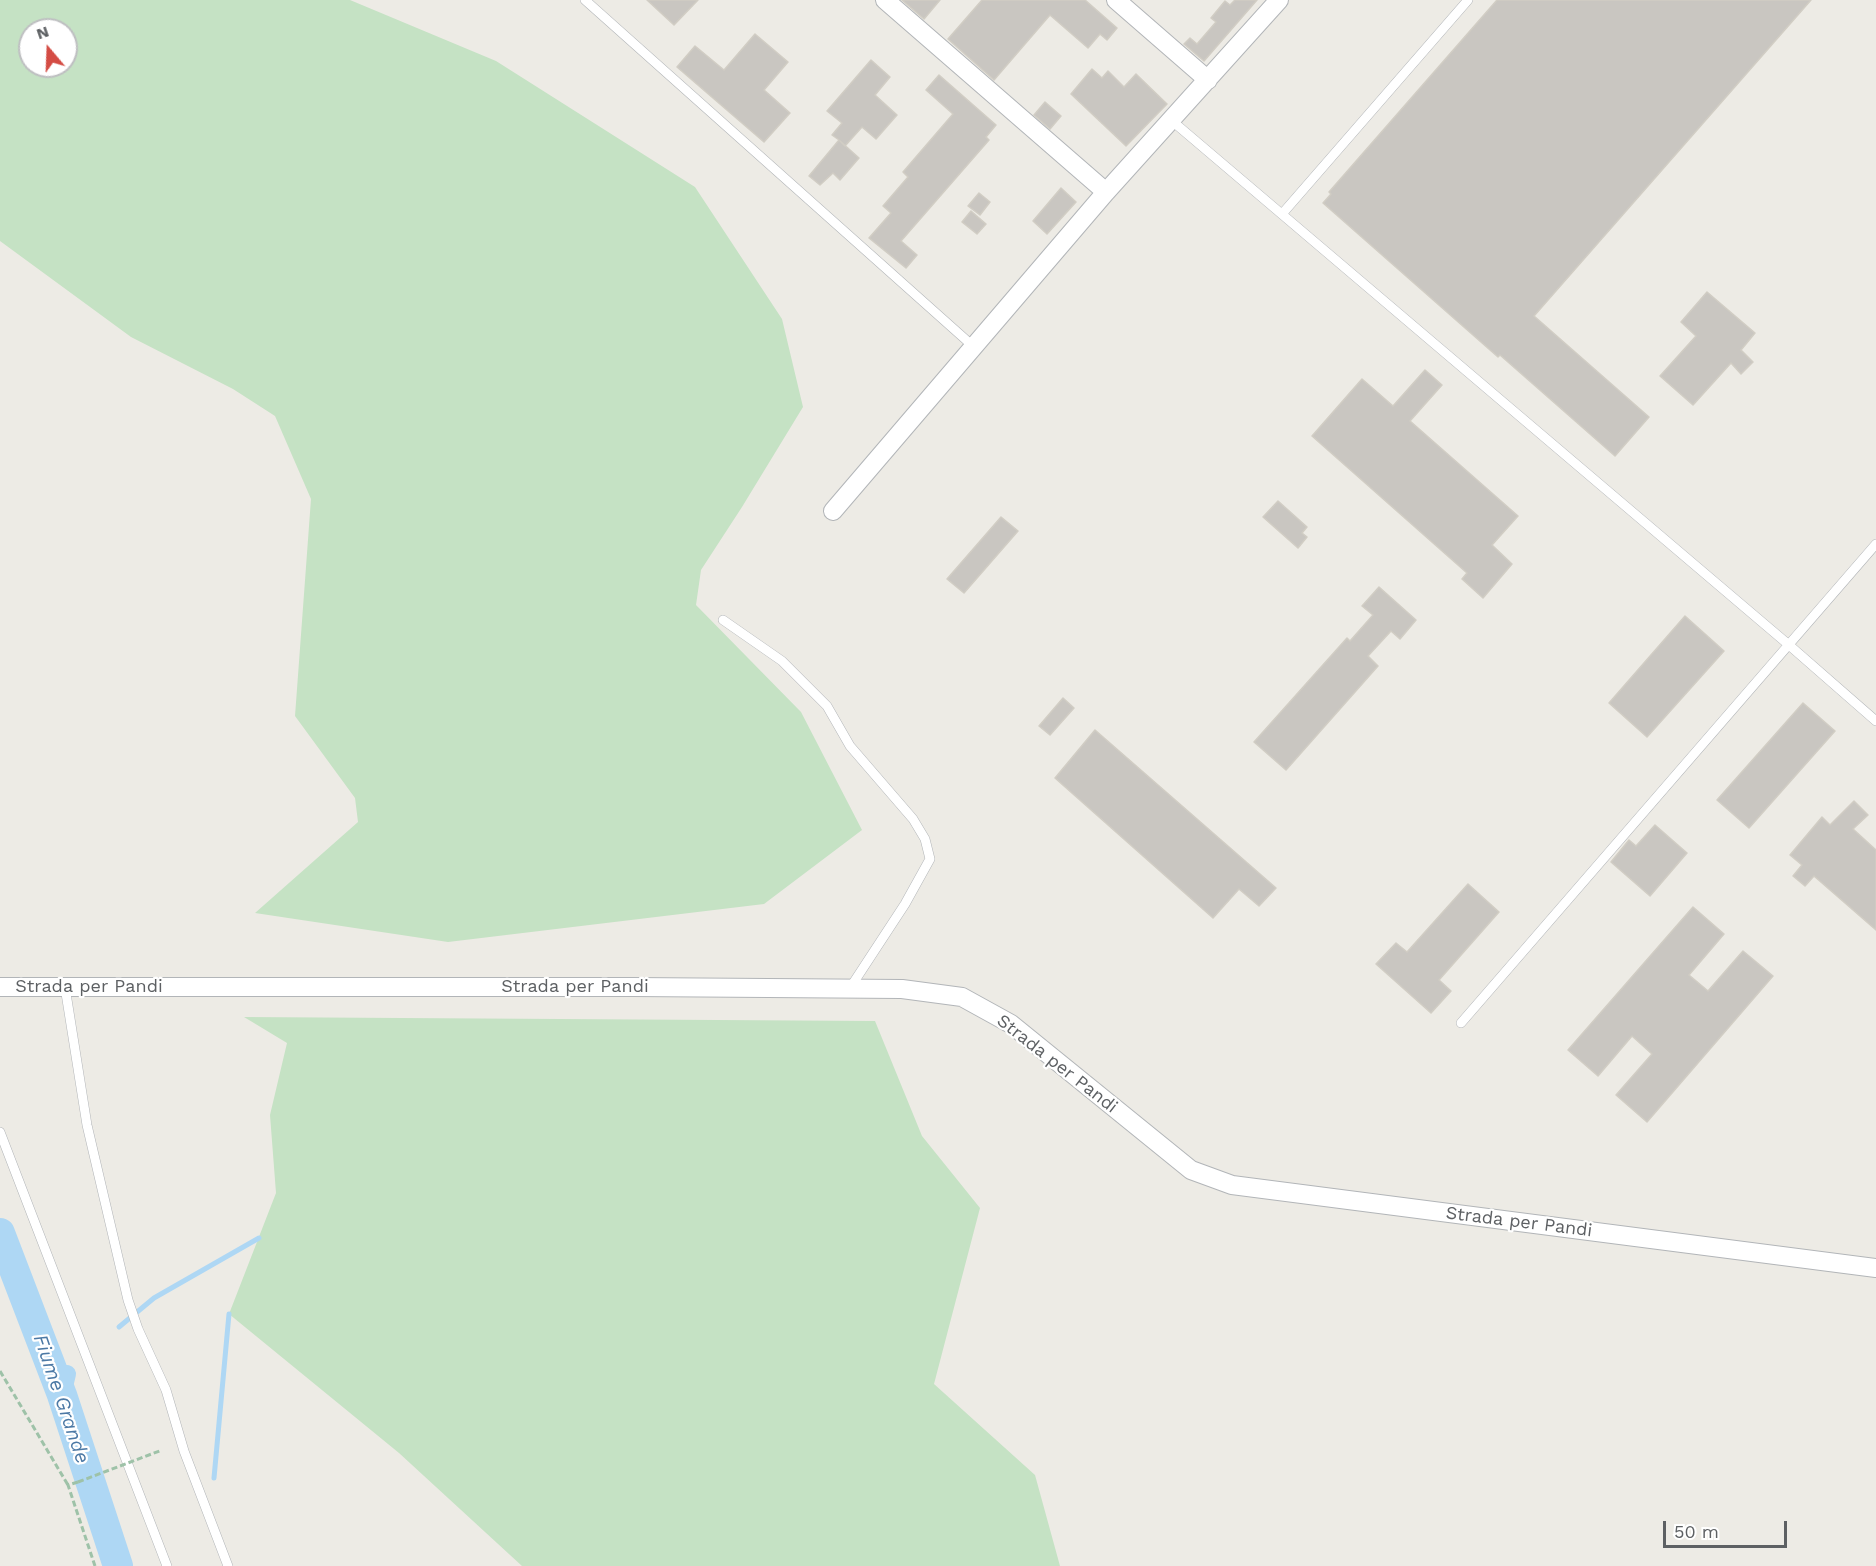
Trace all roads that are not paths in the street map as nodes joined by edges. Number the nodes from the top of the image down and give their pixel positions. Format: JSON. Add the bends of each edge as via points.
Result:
{"nodes":[{"id":1,"x":585,"y":0,"type":"edge"},
{"id":2,"x":885,"y":0,"type":"edge"},
{"id":3,"x":1116,"y":0,"type":"edge"},
{"id":4,"x":1279,"y":0,"type":"edge"},
{"id":5,"x":1468,"y":0,"type":"edge"},
{"id":6,"x":1208,"y":80,"type":"junction"},
{"id":7,"x":1171,"y":120,"type":"junction"},
{"id":8,"x":1106,"y":192,"type":"junction"},
{"id":9,"x":1282,"y":214,"type":"junction"},
{"id":10,"x":974,"y":347,"type":"junction"},
{"id":11,"x":833,"y":511,"type":"dead end"},
{"id":12,"x":1876,"y":544,"type":"edge"},
{"id":13,"x":723,"y":620,"type":"dead end"},
{"id":14,"x":1789,"y":645,"type":"junction"},
{"id":15,"x":1876,"y":721,"type":"edge"},
{"id":16,"x":0,"y":987,"type":"edge"},
{"id":17,"x":65,"y":987,"type":"junction"},
{"id":18,"x":850,"y":988,"type":"junction"},
{"id":19,"x":1461,"y":1023,"type":"dead end"},
{"id":20,"x":0,"y":1132,"type":"edge"},
{"id":21,"x":1876,"y":1268,"type":"edge"},
{"id":22,"x":167,"y":1566,"type":"edge"},
{"id":23,"x":228,"y":1566,"type":"edge"}],
"edges":[{"from":1,"to":10,"type":"lane"},
{"from":2,"to":8,"type":"street"},
{"from":3,"to":6,"type":"street"},
{"from":4,"to":6,"type":"street"},
{"from":5,"to":9,"type":"lane"},
{"from":6,"to":7,"type":"street"},
{"from":7,"to":8,"type":"street"},
{"from":7,"to":9,"type":"lane"},
{"from":8,"to":10,"type":"street"},
{"from":9,"to":14,"type":"lane"},
{"from":10,"to":11,"type":"street"},
{"from":12,"to":14,"type":"lane"},
{"from":13,"to":18,"type":"lane","via":[[782,661],[827,706],[850,746],[913,819],[925,839],[930,859]]},
{"from":14,"to":15,"type":"lane"},
{"from":14,"to":19,"type":"lane"},
{"from":16,"to":17,"type":"street","name":"Strada per Pandi"},
{"from":17,"to":18,"type":"street","name":"Strada per Pandi"},
{"from":17,"to":23,"type":"lane","via":[[87,1125],[128,1300],[166,1390],[184,1451]]},
{"from":18,"to":21,"type":"street","name":"Strada per Pandi","via":[[902,989],[962,997],[1011,1024],[1191,1170],[1232,1185]]},
{"from":20,"to":22,"type":"lane"}]}
